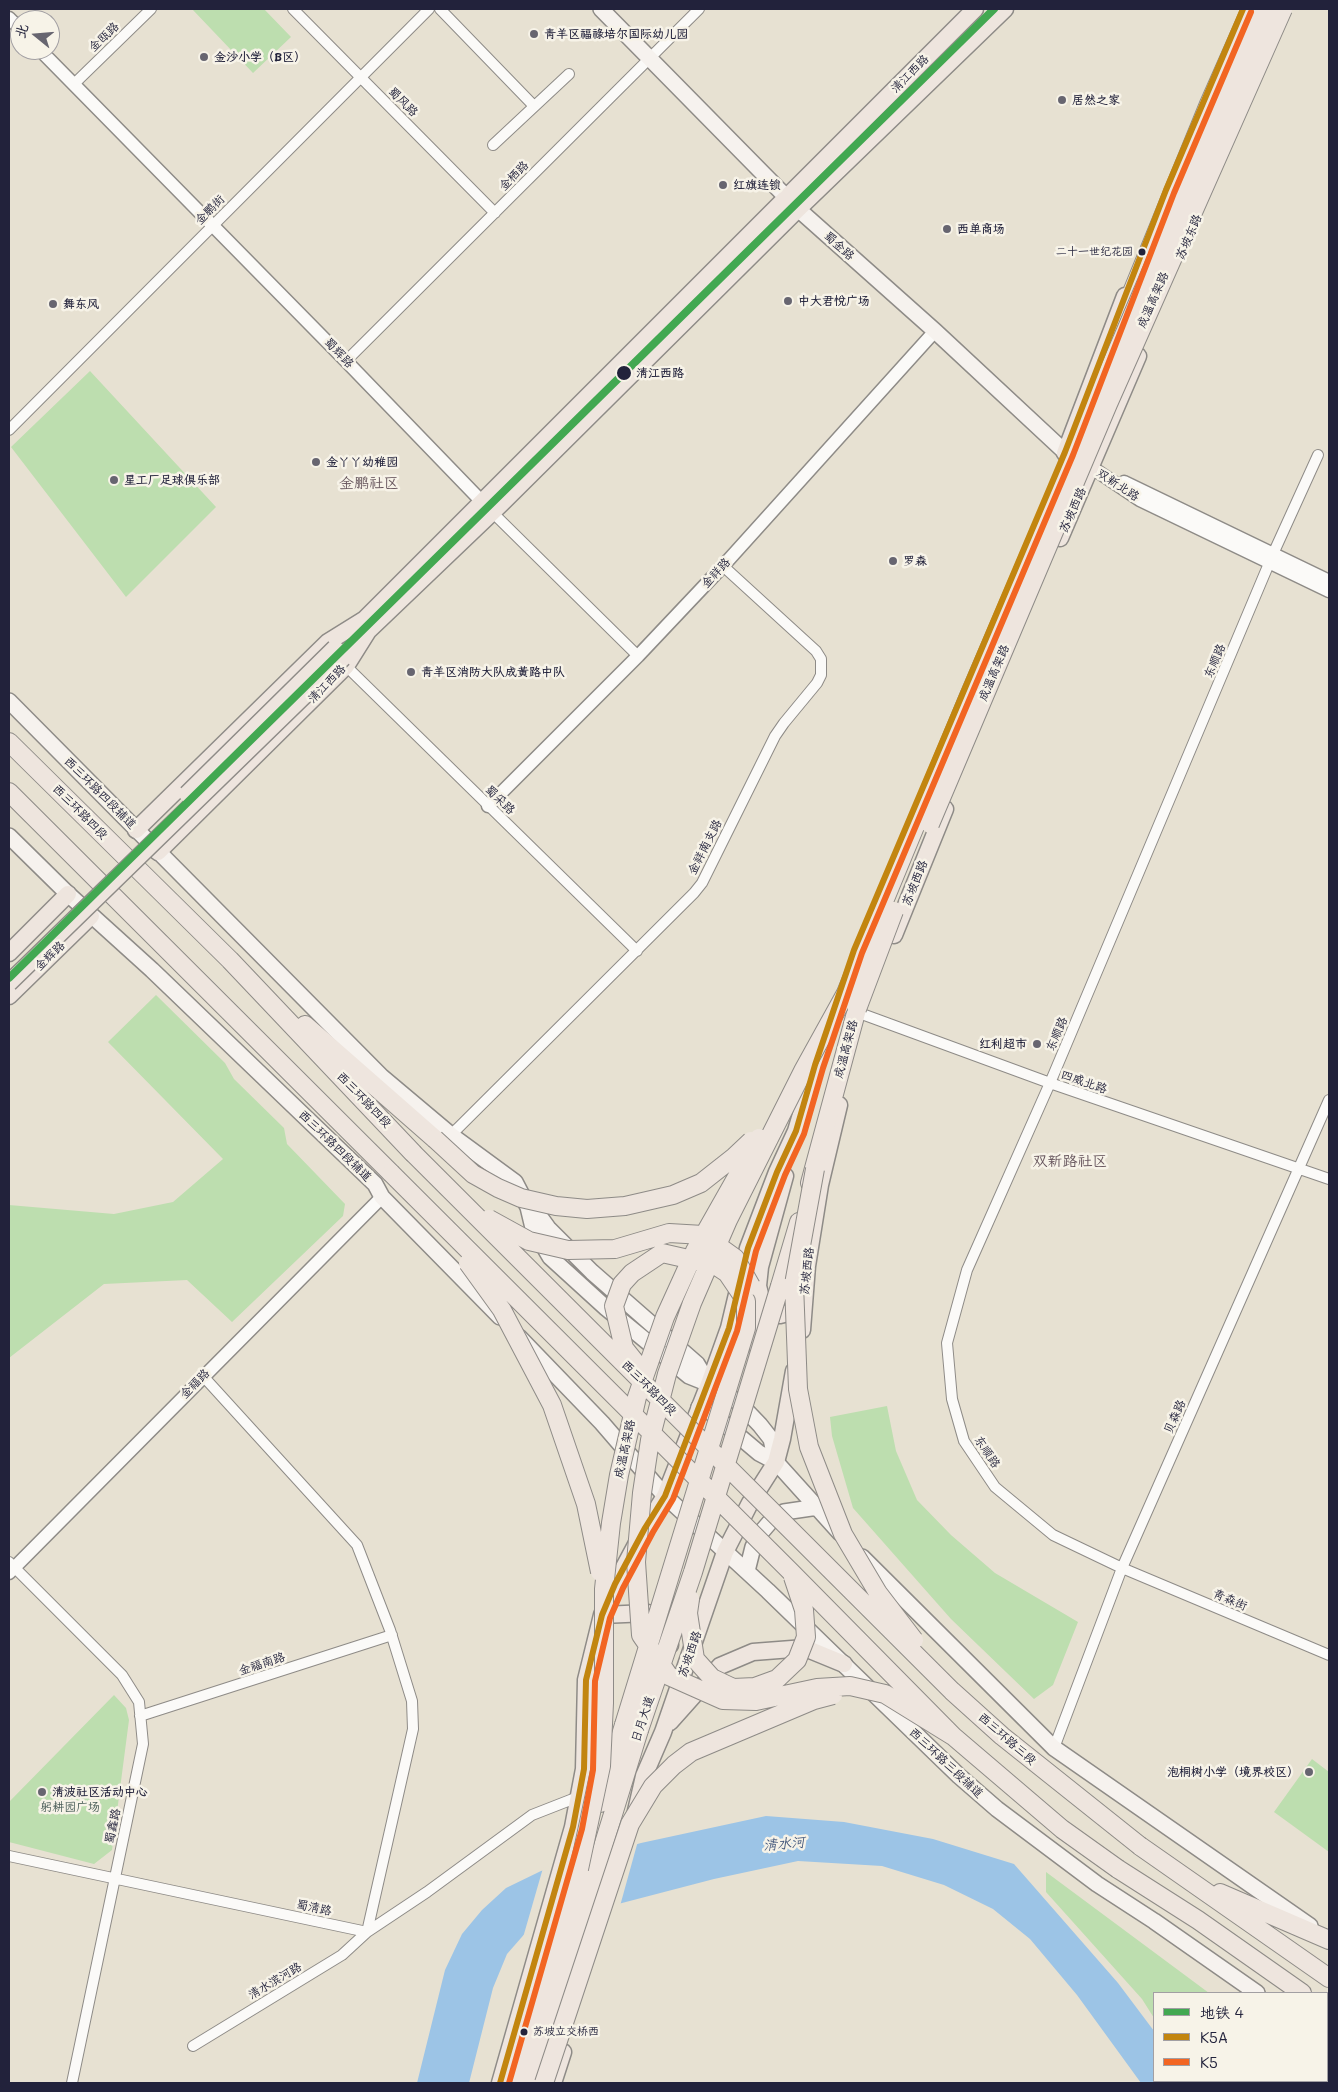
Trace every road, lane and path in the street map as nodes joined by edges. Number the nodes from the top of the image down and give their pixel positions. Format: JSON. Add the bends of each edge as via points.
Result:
{"nodes":[{"id":1,"x":151,"y":9,"type":"edge"},
{"id":2,"x":293,"y":9,"type":"edge"},
{"id":3,"x":429,"y":9,"type":"edge"},
{"id":4,"x":440,"y":9,"type":"edge"},
{"id":5,"x":601,"y":9,"type":"edge"},
{"id":6,"x":699,"y":9,"type":"edge"},
{"id":7,"x":975,"y":9,"type":"edge"},
{"id":8,"x":1005,"y":9,"type":"edge"},
{"id":9,"x":1244,"y":9,"type":"edge"},
{"id":10,"x":1251,"y":9,"type":"edge"},
{"id":11,"x":1264,"y":9,"type":"edge"},
{"id":12,"x":1283,"y":9,"type":"edge"},
{"id":13,"x":1288,"y":9,"type":"edge"},
{"id":14,"x":1293,"y":9,"type":"edge"},
{"id":15,"x":649,"y":58,"type":"junction"},
{"id":16,"x":50,"y":60,"type":"edge"},
{"id":17,"x":569,"y":74,"type":"dead end"},
{"id":18,"x":361,"y":77,"type":"junction"},
{"id":19,"x":74,"y":84,"type":"junction"},
{"id":20,"x":534,"y":105,"type":"junction"},
{"id":21,"x":493,"y":145,"type":"dead end"},
{"id":22,"x":786,"y":197,"type":"junction"},
{"id":23,"x":798,"y":209,"type":"junction"},
{"id":24,"x":495,"y":212,"type":"junction"},
{"id":25,"x":213,"y":225,"type":"junction"},
{"id":26,"x":935,"y":331,"type":"junction"},
{"id":27,"x":346,"y":361,"type":"junction"},
{"id":28,"x":1110,"y":369,"type":"junction"},
{"id":29,"x":1108,"y":404,"type":"junction"},
{"id":30,"x":9,"y":430,"type":"edge"},
{"id":31,"x":1065,"y":452,"type":"junction"},
{"id":32,"x":1318,"y":455,"type":"dead end"},
{"id":33,"x":1091,"y":467,"type":"junction"},
{"id":34,"x":486,"y":506,"type":"junction"},
{"id":35,"x":1272,"y":559,"type":"junction"},
{"id":36,"x":723,"y":566,"type":"junction"},
{"id":37,"x":1329,"y":581,"type":"edge"},
{"id":38,"x":1329,"y":591,"type":"edge"},
{"id":39,"x":366,"y":625,"type":"junction"},
{"id":40,"x":638,"y":656,"type":"junction"},
{"id":41,"x":341,"y":657,"type":"junction"},
{"id":42,"x":9,"y":701,"type":"edge"},
{"id":43,"x":9,"y":742,"type":"edge"},
{"id":44,"x":9,"y":792,"type":"edge"},
{"id":45,"x":488,"y":806,"type":"junction"},
{"id":46,"x":136,"y":830,"type":"junction"},
{"id":47,"x":9,"y":836,"type":"edge"},
{"id":48,"x":158,"y":852,"type":"junction"},
{"id":49,"x":68,"y":894,"type":"junction"},
{"id":50,"x":91,"y":916,"type":"junction"},
{"id":51,"x":637,"y":951,"type":"junction"},
{"id":52,"x":9,"y":953,"type":"edge"},
{"id":53,"x":230,"y":960,"type":"junction"},
{"id":54,"x":9,"y":969,"type":"edge"},
{"id":55,"x":9,"y":983,"type":"edge"},
{"id":56,"x":9,"y":996,"type":"edge"},
{"id":57,"x":862,"y":1014,"type":"junction"},
{"id":58,"x":804,"y":1069,"type":"junction"},
{"id":59,"x":1050,"y":1083,"type":"junction"},
{"id":60,"x":1329,"y":1100,"type":"edge"},
{"id":61,"x":767,"y":1124,"type":"junction"},
{"id":62,"x":796,"y":1130,"type":"junction"},
{"id":63,"x":443,"y":1137,"type":"junction"},
{"id":64,"x":815,"y":1169,"type":"junction"},
{"id":65,"x":1300,"y":1169,"type":"junction"},
{"id":66,"x":1329,"y":1179,"type":"edge"},
{"id":67,"x":382,"y":1197,"type":"junction"},
{"id":68,"x":472,"y":1209,"type":"junction"},
{"id":69,"x":439,"y":1222,"type":"junction"},
{"id":70,"x":804,"y":1300,"type":"junction"},
{"id":71,"x":759,"y":1357,"type":"junction"},
{"id":72,"x":203,"y":1376,"type":"junction"},
{"id":73,"x":708,"y":1384,"type":"junction"},
{"id":74,"x":699,"y":1407,"type":"junction"},
{"id":75,"x":674,"y":1413,"type":"junction"},
{"id":76,"x":719,"y":1458,"type":"joint"},
{"id":77,"x":776,"y":1462,"type":"junction"},
{"id":78,"x":665,"y":1496,"type":"junction"},
{"id":79,"x":818,"y":1507,"type":"junction"},
{"id":80,"x":725,"y":1552,"type":"junction"},
{"id":81,"x":10,"y":1567,"type":"edge"},
{"id":82,"x":1122,"y":1568,"type":"junction"},
{"id":83,"x":747,"y":1571,"type":"junction"},
{"id":84,"x":693,"y":1572,"type":"junction"},
{"id":85,"x":791,"y":1572,"type":"junction"},
{"id":86,"x":604,"y":1589,"type":"junction"},
{"id":87,"x":602,"y":1615,"type":"junction"},
{"id":88,"x":392,"y":1635,"type":"junction"},
{"id":89,"x":1329,"y":1655,"type":"edge"},
{"id":90,"x":844,"y":1664,"type":"junction"},
{"id":91,"x":952,"y":1691,"type":"junction"},
{"id":92,"x":882,"y":1694,"type":"junction"},
{"id":93,"x":140,"y":1716,"type":"junction"},
{"id":94,"x":663,"y":1732,"type":"junction"},
{"id":95,"x":953,"y":1736,"type":"junction"},
{"id":96,"x":1054,"y":1748,"type":"junction"},
{"id":97,"x":578,"y":1797,"type":"junction"},
{"id":98,"x":9,"y":1856,"type":"edge"},
{"id":99,"x":579,"y":1869,"type":"junction"},
{"id":100,"x":1185,"y":1878,"type":"junction"},
{"id":101,"x":115,"y":1879,"type":"junction"},
{"id":102,"x":367,"y":1932,"type":"junction"},
{"id":103,"x":1329,"y":1940,"type":"edge"},
{"id":104,"x":1329,"y":1978,"type":"edge"},
{"id":105,"x":1256,"y":1992,"type":"edge"},
{"id":106,"x":1301,"y":1992,"type":"edge"},
{"id":107,"x":193,"y":2046,"type":"dead end"},
{"id":108,"x":72,"y":2083,"type":"edge"},
{"id":109,"x":500,"y":2083,"type":"edge"},
{"id":110,"x":515,"y":2083,"type":"edge"},
{"id":111,"x":530,"y":2083,"type":"edge"},
{"id":112,"x":544,"y":2083,"type":"edge"},
{"id":113,"x":553,"y":2083,"type":"edge"}],
"edges":[{"from":1,"to":19,"type":"street","name":"金瓯路"},
{"from":2,"to":18,"type":"street","name":"蜀风路"},
{"from":3,"to":18,"type":"street","name":"金鹏街"},
{"from":4,"to":20,"type":"street"},
{"from":5,"to":15,"type":"main road","name":"蜀金路"},
{"from":6,"to":15,"type":"street","name":"金栖路"},
{"from":7,"to":22,"type":"main road","name":"清江西路"},
{"from":8,"to":23,"type":"main road","name":"清江西路"},
{"from":9,"to":31,"type":"main road","via":[[1166,190]]},
{"from":10,"to":28,"type":"highway","bridge":true,"via":[[1133,290]]},
{"from":11,"to":28,"type":"highway","name":"成温高架路","bridge":true},
{"from":12,"to":29,"type":"highway","name":"成温高架路","bridge":true},
{"from":13,"to":33,"type":"main road","name":"苏坡东路"},
{"from":14,"to":29,"type":"highway","bridge":true,"via":[[1148,339]]},
{"from":15,"to":22,"type":"main road","name":"蜀金路"},
{"from":15,"to":24,"type":"street","name":"金栖路"},
{"from":16,"to":19,"type":"street","name":"蜀辉路"},
{"from":17,"to":20,"type":"street"},
{"from":18,"to":24,"type":"street","name":"蜀风路"},
{"from":18,"to":25,"type":"street","name":"金鹏街"},
{"from":19,"to":25,"type":"street","name":"蜀辉路"},
{"from":20,"to":21,"type":"street"},
{"from":22,"to":23,"type":"main road","name":"蜀金路"},
{"from":22,"to":34,"type":"main road","name":"清江西路"},
{"from":23,"to":26,"type":"main road","name":"蜀金路"},
{"from":23,"to":34,"type":"main road","name":"清江西路"},
{"from":24,"to":27,"type":"street","name":"金栖路"},
{"from":25,"to":27,"type":"street","name":"蜀辉路"},
{"from":25,"to":30,"type":"street","name":"金鹏街"},
{"from":26,"to":31,"type":"main road","name":"蜀金路"},
{"from":26,"to":36,"type":"street","name":"金祥路"},
{"from":27,"to":34,"type":"street","name":"蜀辉路"},
{"from":28,"to":58,"type":"highway","name":"成温高架路","bridge":true,"via":[[846,993]]},
{"from":29,"to":64,"type":"highway","name":"成温高架路","bridge":true,"via":[[899,898],[857,1008]]},
{"from":31,"to":33,"type":"main road","name":"蜀金路"},
{"from":31,"to":62,"type":"main road","via":[[854,950]]},
{"from":32,"to":35,"type":"street","name":"东顺路"},
{"from":33,"to":35,"type":"street","name":"双新北路","via":[[1143,490]]},
{"from":33,"to":57,"type":"main road","name":"苏坡西路","via":[[986,707]]},
{"from":34,"to":39,"type":"main road","name":"清江西路"},
{"from":34,"to":40,"type":"street","name":"蜀辉路"},
{"from":35,"to":37,"type":"street","name":"双新北路"},
{"from":35,"to":38,"type":"street","name":"双新北路"},
{"from":35,"to":59,"type":"street","name":"东顺路"},
{"from":36,"to":40,"type":"street","name":"金祥路"},
{"from":36,"to":51,"type":"street","name":"金祥南支路","via":[[816,651],[821,659],[821,675],[775,736],[702,883]]},
{"from":39,"to":41,"type":"main road"},
{"from":39,"to":46,"type":"main road","name":"清江西路","via":[[328,642]]},
{"from":40,"to":45,"type":"street","name":"金祥路"},
{"from":41,"to":45,"type":"street","name":"蜀采路"},
{"from":41,"to":48,"type":"main road","name":"清江西路"},
{"from":41,"to":54,"type":"main road","bridge":true},
{"from":41,"to":55,"type":"main road","bridge":true},
{"from":42,"to":46,"type":"main road","name":"西三环路四段辅道"},
{"from":43,"to":53,"type":"highway","name":"西三环路四段"},
{"from":44,"to":69,"type":"highway","bridge":true},
{"from":45,"to":51,"type":"street","name":"蜀采路"},
{"from":46,"to":48,"type":"main road","name":"西三环路四段辅道"},
{"from":47,"to":49,"type":"main road","name":"西三环路四段辅道"},
{"from":48,"to":63,"type":"main road","name":"西三环路四段辅道"},
{"from":49,"to":50,"type":"main road","name":"西三环路四段辅道"},
{"from":49,"to":52,"type":"main road"},
{"from":50,"to":56,"type":"main road","name":"金辉路"},
{"from":50,"to":67,"type":"main road","name":"西三环路四段辅道","via":[[152,970],[375,1184]]},
{"from":51,"to":63,"type":"street","name":"金祥南支路"},
{"from":53,"to":63,"type":"highway","via":[[384,1092]]},
{"from":53,"to":68,"type":"highway","name":"西三环路四段","bridge":true,"via":[[414,1153]]},
{"from":57,"to":59,"type":"street","name":"四威北路"},
{"from":57,"to":70,"type":"main road","name":"苏坡西路","via":[[820,1185]]},
{"from":58,"to":61,"type":"highway","name":"成温高架路","bridge":true},
{"from":58,"to":92,"type":"highway","bridge":true,"via":[[728,1220],[692,1303],[667,1374],[650,1440],[642,1493],[636,1562],[641,1635],[669,1676],[723,1700],[756,1701],[817,1688],[850,1686]]},
{"from":59,"to":65,"type":"street","name":"四威北路"},
{"from":59,"to":82,"type":"street","name":"东顺路","via":[[967,1270],[947,1343],[952,1399],[964,1441],[995,1487],[1053,1535]]},
{"from":60,"to":65,"type":"street","name":"贝森路"},
{"from":61,"to":63,"type":"highway","bridge":true,"via":[[734,1157],[701,1183],[664,1198],[587,1209],[521,1198],[498,1188],[473,1174]]},
{"from":61,"to":86,"type":"highway","name":"成温高架路","bridge":true,"via":[[695,1251],[665,1317],[637,1396],[616,1494]]},
{"from":62,"to":70,"type":"main road","via":[[760,1267],[758,1286],[761,1298],[772,1312],[780,1315],[792,1312]]},
{"from":62,"to":73,"type":"main road","via":[[748,1248],[729,1328]]},
{"from":63,"to":73,"type":"main road","name":"西三环路四段辅道","via":[[515,1182],[550,1257],[689,1376]]},
{"from":64,"to":71,"type":"highway","name":"成温高架路","bridge":true},
{"from":64,"to":91,"type":"highway","bridge":true,"via":[[794,1284],[798,1389],[809,1447],[843,1534],[878,1593]]},
{"from":65,"to":66,"type":"street","name":"四威北路"},
{"from":65,"to":82,"type":"street","name":"贝森路"},
{"from":67,"to":72,"type":"street","name":"金福路"},
{"from":67,"to":78,"type":"main road","name":"西三环路四段辅道","via":[[569,1388]]},
{"from":68,"to":71,"type":"highway","bridge":true,"via":[[529,1241],[568,1250],[615,1249],[669,1233],[704,1235],[735,1258],[751,1286],[758,1302]]},
{"from":68,"to":75,"type":"highway","name":"西三环路四段","bridge":true},
{"from":69,"to":85,"type":"highway","bridge":true},
{"from":69,"to":86,"type":"highway","bridge":true,"via":[[502,1310],[552,1405],[586,1504]]},
{"from":70,"to":77,"type":"main road","name":"苏坡西路","via":[[802,1333]]},
{"from":71,"to":84,"type":"highway","name":"日月大道","bridge":true},
{"from":72,"to":81,"type":"street","name":"金福路"},
{"from":72,"to":88,"type":"street","via":[[357,1545]]},
{"from":73,"to":74,"type":"main road"},
{"from":73,"to":77,"type":"main road","via":[[738,1402],[760,1424],[771,1439]]},
{"from":74,"to":77,"type":"main road","via":[[708,1410],[759,1453]]},
{"from":74,"to":78,"type":"main road"},
{"from":75,"to":76,"type":"highway","name":"西三环路四段","bridge":true},
{"from":75,"to":99,"type":"highway","bridge":true,"via":[[624,1348],[614,1306],[622,1284],[632,1273],[662,1253],[715,1265],[727,1273],[746,1301],[746,1328]]},
{"from":76,"to":91,"type":"highway","name":"西三环路三段","bridge":true},
{"from":77,"to":79,"type":"main road"},
{"from":77,"to":80,"type":"main road","name":"苏坡西路"},
{"from":78,"to":80,"type":"main road","name":"西三环路三段辅道"},
{"from":78,"to":87,"type":"main road","via":[[615,1584]]},
{"from":79,"to":83,"type":"main road","via":[[784,1512],[770,1522],[758,1536]]},
{"from":79,"to":96,"type":"main road","via":[[875,1572]]},
{"from":80,"to":83,"type":"main road","name":"西三环路三段辅道"},
{"from":80,"to":94,"type":"main road","name":"苏坡西路"},
{"from":81,"to":93,"type":"street","name":"蜀鑫路","via":[[122,1675],[139,1702]]},
{"from":82,"to":89,"type":"street","name":"青森街"},
{"from":82,"to":96,"type":"street","name":"贝森路"},
{"from":83,"to":90,"type":"main road","name":"西三环路三段辅道"},
{"from":84,"to":85,"type":"highway","bridge":true,"via":[[688,1613],[695,1659],[712,1678],[733,1688],[756,1687],[777,1679],[797,1660],[806,1637],[804,1610]]},
{"from":84,"to":111,"type":"highway","name":"日月大道","bridge":true,"via":[[639,1730]]},
{"from":85,"to":95,"type":"highway","bridge":true},
{"from":86,"to":99,"type":"highway","name":"成温高架路","bridge":true,"via":[[601,1766]]},
{"from":87,"to":94,"type":"main road","via":[[648,1613],[666,1620],[671,1651]]},
{"from":87,"to":97,"type":"main road","via":[[586,1680],[584,1769]]},
{"from":88,"to":93,"type":"street","name":"金福南路"},
{"from":88,"to":102,"type":"street","via":[[412,1701],[413,1729]]},
{"from":90,"to":94,"type":"main road","via":[[804,1648],[754,1652],[720,1666]]},
{"from":90,"to":105,"type":"main road","name":"西三环路三段辅道","via":[[959,1776],[998,1809],[1097,1884]]},
{"from":91,"to":100,"type":"highway","name":"西三环路三段","bridge":true,"via":[[1002,1736]]},
{"from":92,"to":95,"type":"highway","bridge":true},
{"from":92,"to":112,"type":"highway","bridge":true,"via":[[859,1691],[814,1700],[691,1752],[653,1786],[630,1824]]},
{"from":93,"to":101,"type":"street","name":"蜀鑫路","via":[[143,1744]]},
{"from":94,"to":113,"type":"main road","name":"苏坡西路","via":[[644,1776],[630,1839]]},
{"from":95,"to":106,"type":"highway","bridge":true,"via":[[1062,1829]]},
{"from":96,"to":103,"type":"main road"},
{"from":97,"to":102,"type":"street","via":[[532,1815]]},
{"from":97,"to":109,"type":"main road","via":[[566,1853]]},
{"from":98,"to":101,"type":"street","name":"蜀清路"},
{"from":99,"to":110,"type":"highway"},
{"from":100,"to":103,"type":"highway"},
{"from":100,"to":104,"type":"highway","name":"西三环路三段"},
{"from":101,"to":102,"type":"street","name":"蜀清路"},
{"from":101,"to":108,"type":"street","name":"蜀鑫路"},
{"from":102,"to":107,"type":"street","name":"清水滨河路","via":[[342,1955]]}]}
